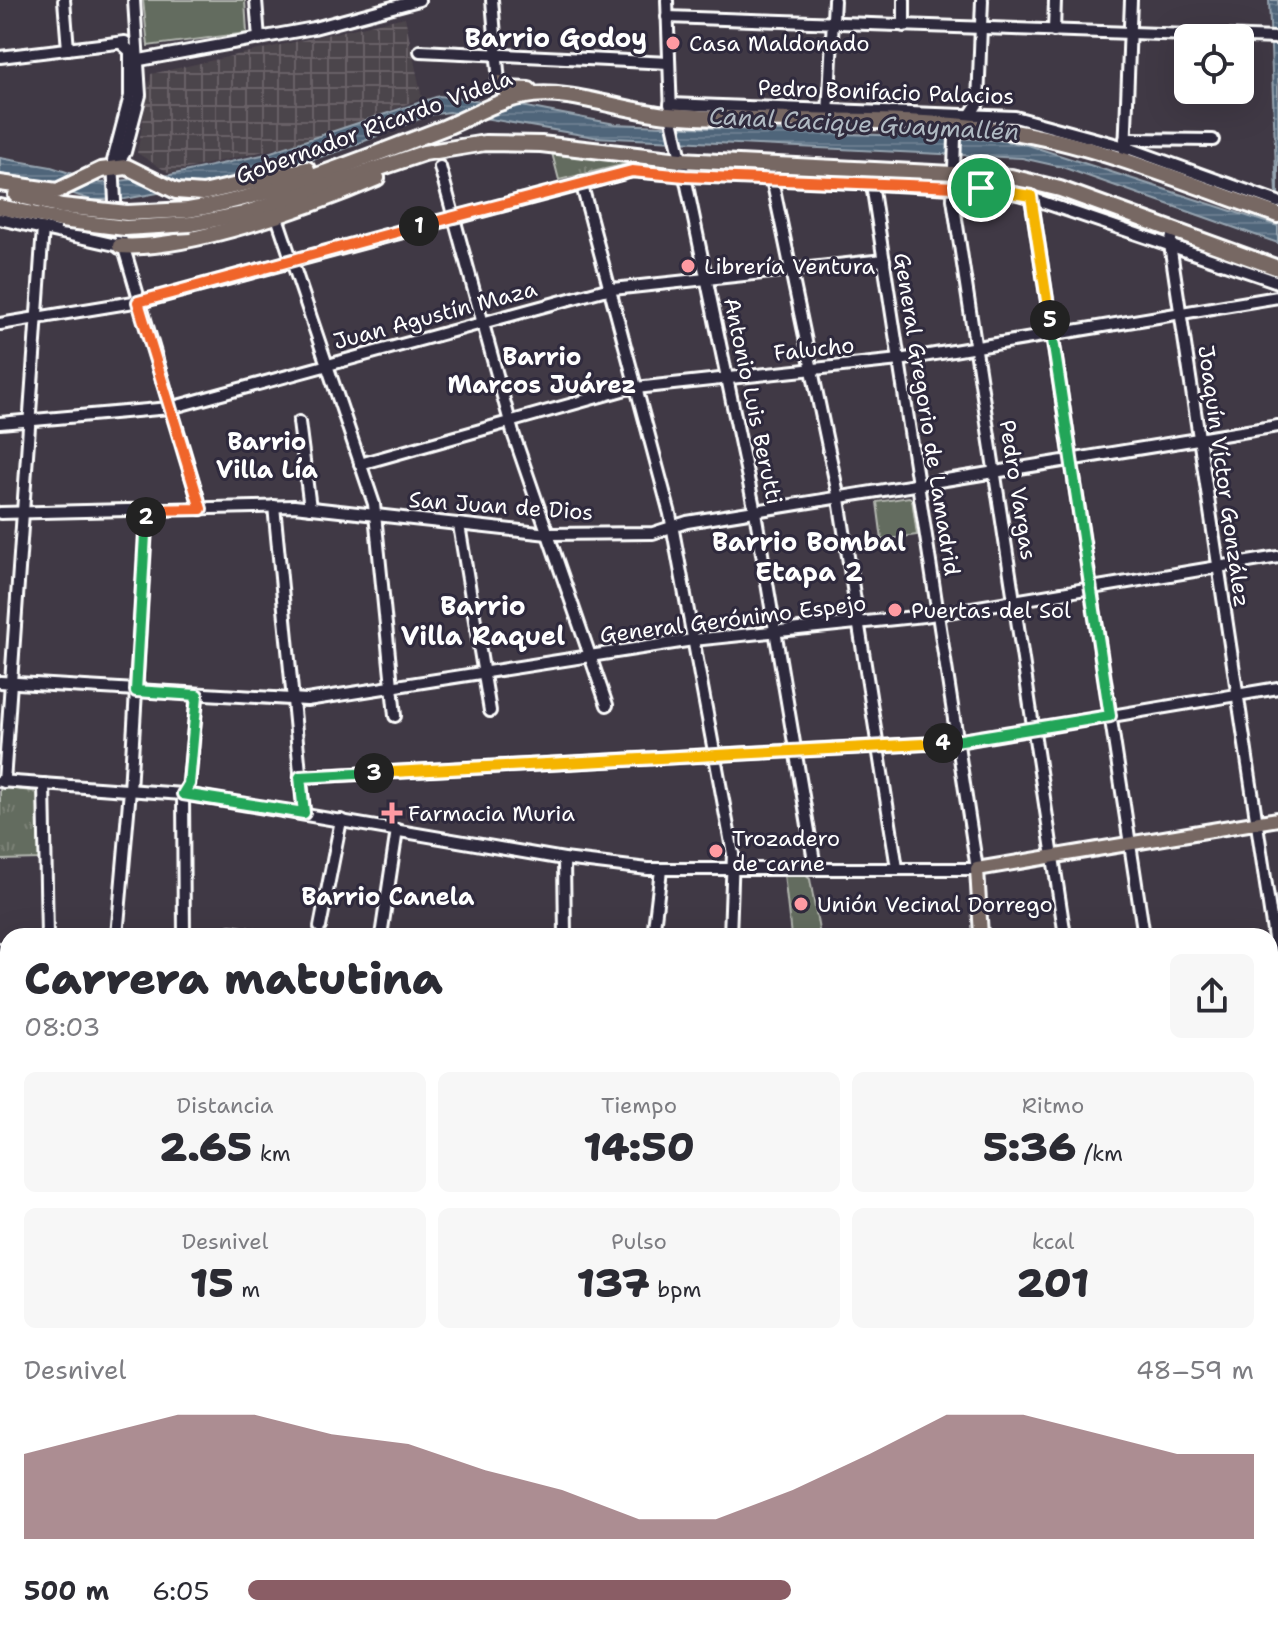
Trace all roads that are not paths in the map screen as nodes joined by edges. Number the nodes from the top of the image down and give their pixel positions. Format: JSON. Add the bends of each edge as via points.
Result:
{"nodes":[{"id":1,"x":64,"y":0,"type":"edge"},
{"id":2,"x":134,"y":0,"type":"edge"},
{"id":3,"x":256,"y":0,"type":"edge"},
{"id":4,"x":419,"y":0,"type":"edge"},
{"id":5,"x":492,"y":0,"type":"edge"},
{"id":6,"x":667,"y":0,"type":"edge"},
{"id":7,"x":834,"y":0,"type":"edge"},
{"id":8,"x":904,"y":0,"type":"edge"},
{"id":9,"x":982,"y":0,"type":"edge"},
{"id":10,"x":1055,"y":0,"type":"edge"},
{"id":11,"x":1131,"y":0,"type":"edge"},
{"id":12,"x":376,"y":5,"type":"edge"},
{"id":13,"x":667,"y":17,"type":"junction"},
{"id":14,"x":832,"y":24,"type":"junction"},
{"id":15,"x":904,"y":26,"type":"junction"},
{"id":16,"x":981,"y":28,"type":"junction"},
{"id":17,"x":1054,"y":31,"type":"junction"},
{"id":18,"x":136,"y":32,"type":"junction"},
{"id":19,"x":1129,"y":33,"type":"junction"},
{"id":20,"x":1274,"y":38,"type":"edge"},
{"id":21,"x":259,"y":39,"type":"junction"},
{"id":22,"x":121,"y":43,"type":"junction"},
{"id":23,"x":68,"y":49,"type":"junction"},
{"id":24,"x":420,"y":51,"type":"dead end"},
{"id":25,"x":496,"y":55,"type":"junction"},
{"id":26,"x":0,"y":57,"type":"edge"},
{"id":27,"x":669,"y":63,"type":"junction"},
{"id":28,"x":136,"y":65,"type":"junction"},
{"id":29,"x":499,"y":83,"type":"joint"},
{"id":30,"x":553,"y":94,"type":"junction"},
{"id":31,"x":975,"y":113,"type":"junction"},
{"id":32,"x":828,"y":115,"type":"junction"},
{"id":33,"x":672,"y":125,"type":"junction"},
{"id":34,"x":1213,"y":140,"type":"dead end"},
{"id":35,"x":956,"y":141,"type":"junction"},
{"id":36,"x":445,"y":148,"type":"junction"},
{"id":37,"x":1125,"y":149,"type":"junction"},
{"id":38,"x":381,"y":151,"type":"junction"},
{"id":39,"x":680,"y":160,"type":"junction"},
{"id":40,"x":769,"y":165,"type":"junction"},
{"id":41,"x":440,"y":167,"type":"dead end"},
{"id":42,"x":953,"y":172,"type":"junction"},
{"id":43,"x":685,"y":176,"type":"junction"},
{"id":44,"x":773,"y":180,"type":"junction"},
{"id":45,"x":581,"y":182,"type":"junction"},
{"id":46,"x":0,"y":183,"type":"edge"},
{"id":47,"x":872,"y":184,"type":"junction"},
{"id":48,"x":115,"y":185,"type":"junction"},
{"id":49,"x":953,"y":187,"type":"junction"},
{"id":50,"x":0,"y":191,"type":"edge"},
{"id":51,"x":1031,"y":196,"type":"junction"},
{"id":52,"x":1278,"y":202,"type":"edge"},
{"id":53,"x":0,"y":207,"type":"edge"},
{"id":54,"x":62,"y":213,"type":"junction"},
{"id":55,"x":1278,"y":215,"type":"edge"},
{"id":56,"x":453,"y":216,"type":"junction"},
{"id":57,"x":190,"y":217,"type":"junction"},
{"id":58,"x":0,"y":219,"type":"edge"},
{"id":59,"x":279,"y":223,"type":"dead end"},
{"id":60,"x":43,"y":228,"type":"junction"},
{"id":61,"x":1172,"y":238,"type":"junction"},
{"id":62,"x":120,"y":246,"type":"junction"},
{"id":63,"x":884,"y":260,"type":"junction"},
{"id":64,"x":292,"y":261,"type":"junction"},
{"id":65,"x":1278,"y":268,"type":"edge"},
{"id":66,"x":792,"y":271,"type":"junction"},
{"id":67,"x":707,"y":279,"type":"junction"},
{"id":68,"x":1278,"y":282,"type":"edge"},
{"id":69,"x":610,"y":289,"type":"junction"},
{"id":70,"x":1278,"y":297,"type":"edge"},
{"id":71,"x":138,"y":302,"type":"junction"},
{"id":72,"x":1180,"y":313,"type":"junction"},
{"id":73,"x":36,"y":318,"type":"junction"},
{"id":74,"x":482,"y":323,"type":"junction"},
{"id":75,"x":0,"y":324,"type":"edge"},
{"id":76,"x":1052,"y":334,"type":"junction"},
{"id":77,"x":976,"y":347,"type":"junction"},
{"id":78,"x":899,"y":360,"type":"junction"},
{"id":79,"x":327,"y":365,"type":"junction"},
{"id":80,"x":813,"y":370,"type":"junction"},
{"id":81,"x":728,"y":378,"type":"junction"},
{"id":82,"x":637,"y":387,"type":"junction"},
{"id":83,"x":170,"y":408,"type":"junction"},
{"id":84,"x":29,"y":421,"type":"junction"},
{"id":85,"x":299,"y":422,"type":"dead end"},
{"id":86,"x":510,"y":422,"type":"junction"},
{"id":87,"x":0,"y":423,"type":"edge"},
{"id":88,"x":1278,"y":426,"type":"edge"},
{"id":89,"x":1198,"y":439,"type":"junction"},
{"id":90,"x":1072,"y":461,"type":"junction"},
{"id":91,"x":360,"y":464,"type":"junction"},
{"id":92,"x":995,"y":474,"type":"junction"},
{"id":93,"x":919,"y":487,"type":"junction"},
{"id":94,"x":839,"y":499,"type":"junction"},
{"id":95,"x":274,"y":506,"type":"junction"},
{"id":96,"x":310,"y":508,"type":"junction"},
{"id":97,"x":201,"y":509,"type":"junction"},
{"id":98,"x":147,"y":510,"type":"junction"},
{"id":99,"x":22,"y":512,"type":"junction"},
{"id":100,"x":755,"y":512,"type":"junction"},
{"id":101,"x":0,"y":513,"type":"edge"},
{"id":102,"x":376,"y":516,"type":"junction"},
{"id":103,"x":459,"y":525,"type":"junction"},
{"id":104,"x":672,"y":526,"type":"junction"},
{"id":105,"x":548,"y":534,"type":"junction"},
{"id":106,"x":1278,"y":557,"type":"edge"},
{"id":107,"x":1217,"y":568,"type":"junction"},
{"id":108,"x":1091,"y":589,"type":"junction"},
{"id":109,"x":1015,"y":602,"type":"junction"},
{"id":110,"x":938,"y":614,"type":"junction"},
{"id":111,"x":856,"y":624,"type":"junction"},
{"id":112,"x":775,"y":631,"type":"junction"},
{"id":113,"x":693,"y":640,"type":"junction"},
{"id":114,"x":589,"y":657,"type":"junction"},
{"id":115,"x":484,"y":673,"type":"junction"},
{"id":116,"x":5,"y":682,"type":"edge"},
{"id":117,"x":393,"y":687,"type":"junction"},
{"id":118,"x":1278,"y":688,"type":"edge"},
{"id":119,"x":136,"y":691,"type":"junction"},
{"id":120,"x":197,"y":695,"type":"junction"},
{"id":121,"x":1237,"y":695,"type":"junction"},
{"id":122,"x":293,"y":701,"type":"junction"},
{"id":123,"x":607,"y":705,"type":"dead end"},
{"id":124,"x":490,"y":711,"type":"dead end"},
{"id":125,"x":395,"y":716,"type":"dead end"},
{"id":126,"x":1110,"y":716,"type":"junction"},
{"id":127,"x":1034,"y":729,"type":"junction"},
{"id":128,"x":957,"y":742,"type":"junction"},
{"id":129,"x":877,"y":747,"type":"junction"},
{"id":130,"x":796,"y":751,"type":"junction"},
{"id":131,"x":715,"y":755,"type":"junction"},
{"id":132,"x":300,"y":777,"type":"junction"},
{"id":133,"x":2,"y":782,"type":"edge"},
{"id":134,"x":44,"y":784,"type":"junction"},
{"id":135,"x":130,"y":790,"type":"junction"},
{"id":136,"x":183,"y":794,"type":"junction"},
{"id":137,"x":304,"y":813,"type":"junction"},
{"id":138,"x":1278,"y":819,"type":"edge"},
{"id":139,"x":341,"y":820,"type":"junction"},
{"id":140,"x":1256,"y":823,"type":"junction"},
{"id":141,"x":397,"y":830,"type":"junction"},
{"id":142,"x":1130,"y":845,"type":"junction"},
{"id":143,"x":1053,"y":858,"type":"junction"},
{"id":144,"x":564,"y":859,"type":"junction"},
{"id":145,"x":732,"y":866,"type":"junction"},
{"id":146,"x":815,"y":867,"type":"junction"},
{"id":147,"x":897,"y":868,"type":"junction"},
{"id":148,"x":977,"y":869,"type":"junction"},
{"id":149,"x":661,"y":870,"type":"junction"},
{"id":150,"x":320,"y":927,"type":"dead end"},
{"id":151,"x":47,"y":928,"type":"edge"},
{"id":152,"x":118,"y":928,"type":"edge"},
{"id":153,"x":184,"y":928,"type":"edge"},
{"id":154,"x":382,"y":928,"type":"edge"},
{"id":155,"x":565,"y":928,"type":"edge"},
{"id":156,"x":654,"y":928,"type":"edge"},
{"id":157,"x":730,"y":928,"type":"edge"},
{"id":158,"x":981,"y":928,"type":"edge"},
{"id":159,"x":1064,"y":928,"type":"edge"},
{"id":160,"x":1143,"y":928,"type":"edge"},
{"id":161,"x":1272,"y":928,"type":"edge"}],
"edges":[{"from":1,"to":23,"type":"street"},
{"from":2,"to":18,"type":"street"},
{"from":3,"to":21,"type":"street"},
{"from":4,"to":12,"type":"street"},
{"from":5,"to":25,"type":"street"},
{"from":6,"to":13,"type":"street","name":"Antonio Luis Berutti"},
{"from":7,"to":14,"type":"street"},
{"from":8,"to":15,"type":"street"},
{"from":9,"to":16,"type":"street"},
{"from":10,"to":17,"type":"street"},
{"from":11,"to":19,"type":"street"},
{"from":12,"to":21,"type":"street"},
{"from":13,"to":14,"type":"street"},
{"from":13,"to":27,"type":"street","name":"Antonio Luis Berutti"},
{"from":14,"to":15,"type":"street"},
{"from":14,"to":32,"type":"street"},
{"from":15,"to":16,"type":"street"},
{"from":16,"to":17,"type":"street"},
{"from":16,"to":31,"type":"street"},
{"from":17,"to":19,"type":"street"},
{"from":18,"to":22,"type":"street"},
{"from":18,"to":28,"type":"street"},
{"from":19,"to":20,"type":"street"},
{"from":19,"to":37,"type":"street"},
{"from":21,"to":28,"type":"street"},
{"from":22,"to":23,"type":"street"},
{"from":22,"to":28,"type":"street"},
{"from":23,"to":26,"type":"street"},
{"from":24,"to":25,"type":"street"},
{"from":25,"to":27,"type":"street"},
{"from":25,"to":29,"type":"street"},
{"from":27,"to":33,"type":"street","name":"Antonio Luis Berutti"},
{"from":28,"to":48,"type":"street","via":[[114,156]]},
{"from":29,"to":30,"type":"highway","via":[[505,89]]},
{"from":30,"to":33,"type":"highway","name":"Gobernador Ricardo Videla"},
{"from":30,"to":38,"type":"highway","name":"Gobernador Ricardo Videla","via":[[498,102]]},
{"from":31,"to":32,"type":"street","name":"Pedro Bonifacio Palacios"},
{"from":31,"to":35,"type":"street"},
{"from":31,"to":37,"type":"street","name":"Pedro Bonifacio Palacios","via":[[1040,121]]},
{"from":32,"to":33,"type":"highway","name":"Gobernador Ricardo Videla"},
{"from":32,"to":35,"type":"highway","name":"Gobernador Ricardo Videla"},
{"from":33,"to":39,"type":"street","name":"Antonio Luis Berutti"},
{"from":34,"to":37,"type":"street"},
{"from":35,"to":37,"type":"highway","name":"Gobernador Ricardo Videla","via":[[1038,136]]},
{"from":35,"to":42,"type":"street","name":"Pedro Vargas"},
{"from":36,"to":39,"type":"highway","name":"Gobernador Ricardo Videla","via":[[531,143]]},
{"from":36,"to":57,"type":"highway","name":"Gobernador Ricardo Videla","via":[[243,214]]},
{"from":36,"to":62,"type":"highway","via":[[270,217],[150,247]]},
{"from":37,"to":52,"type":"street","name":"Pedro Bonifacio Palacios"},
{"from":37,"to":55,"type":"highway","name":"Gobernador Ricardo Videla"},
{"from":38,"to":48,"type":"highway","via":[[214,192],[176,191],[131,168]]},
{"from":38,"to":57,"type":"highway","name":"Gobernador Ricardo Videla"},
{"from":39,"to":40,"type":"highway","name":"Gobernador Ricardo Videla"},
{"from":39,"to":43,"type":"street","name":"Antonio Luis Berutti"},
{"from":40,"to":42,"type":"highway","name":"Gobernador Ricardo Videla"},
{"from":40,"to":44,"type":"street"},
{"from":41,"to":56,"type":"street"},
{"from":42,"to":49,"type":"street","name":"Pedro Vargas"},
{"from":42,"to":61,"type":"highway","name":"Gobernador Ricardo Videla","via":[[1037,182]]},
{"from":43,"to":44,"type":"street"},
{"from":43,"to":45,"type":"street","via":[[632,171]]},
{"from":43,"to":67,"type":"street","name":"Antonio Luis Berutti"},
{"from":44,"to":47,"type":"street"},
{"from":44,"to":66,"type":"street"},
{"from":45,"to":56,"type":"street"},
{"from":45,"to":69,"type":"street"},
{"from":46,"to":48,"type":"highway","via":[[61,190],[86,178]]},
{"from":47,"to":49,"type":"street"},
{"from":47,"to":63,"type":"street","name":"General Gregorio de Lamadrid"},
{"from":48,"to":62,"type":"street"},
{"from":49,"to":51,"type":"street"},
{"from":49,"to":77,"type":"street","name":"Pedro Vargas"},
{"from":50,"to":54,"type":"highway","name":"Gobernador Ricardo Videla"},
{"from":51,"to":61,"type":"street"},
{"from":51,"to":76,"type":"street"},
{"from":53,"to":54,"type":"highway","name":"Gobernador Ricardo Videla"},
{"from":54,"to":57,"type":"highway","name":"Gobernador Ricardo Videla","bridge":true},
{"from":56,"to":64,"type":"street"},
{"from":56,"to":74,"type":"street"},
{"from":58,"to":60,"type":"street"},
{"from":59,"to":64,"type":"street"},
{"from":60,"to":62,"type":"street"},
{"from":60,"to":73,"type":"street"},
{"from":61,"to":65,"type":"highway","name":"Gobernador Ricardo Videla"},
{"from":61,"to":68,"type":"street"},
{"from":61,"to":72,"type":"street","name":"Joaquín Víctor González"},
{"from":62,"to":71,"type":"street"},
{"from":63,"to":66,"type":"street","name":"Juan Agustín Maza"},
{"from":63,"to":78,"type":"street","name":"General Gregorio de Lamadrid"},
{"from":64,"to":71,"type":"street"},
{"from":64,"to":79,"type":"street"},
{"from":66,"to":67,"type":"street","name":"Juan Agustín Maza"},
{"from":66,"to":80,"type":"street"},
{"from":67,"to":69,"type":"street","name":"Juan Agustín Maza"},
{"from":67,"to":81,"type":"street","name":"Antonio Luis Berutti"},
{"from":69,"to":74,"type":"street","name":"Juan Agustín Maza"},
{"from":69,"to":82,"type":"street"},
{"from":70,"to":72,"type":"street","name":"Falucho"},
{"from":71,"to":73,"type":"street"},
{"from":71,"to":83,"type":"street"},
{"from":72,"to":76,"type":"street","name":"Falucho"},
{"from":72,"to":89,"type":"street","name":"Joaquín Víctor González"},
{"from":73,"to":75,"type":"street"},
{"from":73,"to":84,"type":"street"},
{"from":74,"to":79,"type":"street","name":"Juan Agustín Maza"},
{"from":74,"to":86,"type":"street"},
{"from":76,"to":77,"type":"street","name":"Falucho"},
{"from":76,"to":90,"type":"street"},
{"from":77,"to":78,"type":"street","name":"Falucho"},
{"from":77,"to":92,"type":"street","name":"Pedro Vargas"},
{"from":78,"to":80,"type":"street","name":"Falucho"},
{"from":78,"to":93,"type":"street","name":"General Gregorio de Lamadrid"},
{"from":79,"to":83,"type":"street","name":"Juan Agustín Maza"},
{"from":79,"to":91,"type":"street"},
{"from":80,"to":81,"type":"street","name":"Falucho"},
{"from":80,"to":94,"type":"street"},
{"from":81,"to":82,"type":"street","name":"Falucho"},
{"from":81,"to":100,"type":"street","name":"Antonio Luis Berutti"},
{"from":82,"to":86,"type":"street","name":"Falucho"},
{"from":82,"to":104,"type":"street"},
{"from":83,"to":84,"type":"street","name":"Juan Agustín Maza"},
{"from":83,"to":97,"type":"street"},
{"from":84,"to":87,"type":"street","name":"Juan Agustín Maza"},
{"from":84,"to":99,"type":"street"},
{"from":85,"to":96,"type":"street"},
{"from":86,"to":91,"type":"street","name":"Falucho"},
{"from":86,"to":105,"type":"street"},
{"from":88,"to":89,"type":"street","name":"San Juan de Dios"},
{"from":89,"to":90,"type":"street","name":"San Juan de Dios"},
{"from":89,"to":107,"type":"street","name":"Joaquín Víctor González"},
{"from":90,"to":92,"type":"street","name":"San Juan de Dios"},
{"from":90,"to":108,"type":"street"},
{"from":91,"to":102,"type":"street"},
{"from":92,"to":93,"type":"street","name":"San Juan de Dios"},
{"from":92,"to":109,"type":"street","name":"Pedro Vargas"},
{"from":93,"to":94,"type":"street","name":"San Juan de Dios"},
{"from":93,"to":110,"type":"street","name":"General Gregorio de Lamadrid"},
{"from":94,"to":100,"type":"street","name":"San Juan de Dios"},
{"from":94,"to":111,"type":"street"},
{"from":95,"to":96,"type":"street","name":"San Juan de Dios"},
{"from":95,"to":97,"type":"street","name":"San Juan de Dios"},
{"from":95,"to":122,"type":"street"},
{"from":96,"to":102,"type":"street","name":"San Juan de Dios"},
{"from":97,"to":98,"type":"street","name":"San Juan de Dios"},
{"from":98,"to":99,"type":"street","name":"San Juan de Dios"},
{"from":98,"to":119,"type":"street"},
{"from":99,"to":101,"type":"street","name":"San Juan de Dios"},
{"from":99,"to":116,"type":"street"},
{"from":100,"to":104,"type":"street","name":"San Juan de Dios"},
{"from":100,"to":112,"type":"street","name":"Antonio Luis Berutti"},
{"from":102,"to":103,"type":"street","name":"San Juan de Dios"},
{"from":102,"to":117,"type":"street"},
{"from":103,"to":105,"type":"street","name":"San Juan de Dios"},
{"from":103,"to":115,"type":"street"},
{"from":104,"to":105,"type":"street","name":"San Juan de Dios","via":[[653,533]]},
{"from":104,"to":113,"type":"street"},
{"from":105,"to":114,"type":"street"},
{"from":106,"to":107,"type":"street","name":"General Gerónimo Espejo"},
{"from":107,"to":108,"type":"street","name":"General Gerónimo Espejo"},
{"from":107,"to":121,"type":"street","name":"Joaquín Víctor González"},
{"from":108,"to":109,"type":"street","name":"General Gerónimo Espejo"},
{"from":108,"to":126,"type":"street"},
{"from":109,"to":110,"type":"street","name":"General Gerónimo Espejo"},
{"from":109,"to":127,"type":"street","name":"Pedro Vargas"},
{"from":110,"to":111,"type":"street","name":"General Gerónimo Espejo"},
{"from":110,"to":128,"type":"street","name":"General Gregorio de Lamadrid"},
{"from":111,"to":112,"type":"street","name":"General Gerónimo Espejo"},
{"from":111,"to":129,"type":"street"},
{"from":112,"to":113,"type":"street","name":"General Gerónimo Espejo"},
{"from":112,"to":130,"type":"street","name":"Antonio Luis Berutti"},
{"from":113,"to":114,"type":"street","name":"General Gerónimo Espejo"},
{"from":113,"to":131,"type":"street"},
{"from":114,"to":115,"type":"street","name":"General Gerónimo Espejo"},
{"from":114,"to":123,"type":"street"},
{"from":115,"to":117,"type":"street","name":"General Gerónimo Espejo"},
{"from":115,"to":124,"type":"street"},
{"from":116,"to":119,"type":"street","name":"General Gerónimo Espejo"},
{"from":116,"to":133,"type":"street"},
{"from":117,"to":122,"type":"street","name":"General Gerónimo Espejo"},
{"from":117,"to":125,"type":"street"},
{"from":118,"to":121,"type":"street"},
{"from":119,"to":120,"type":"street","name":"General Gerónimo Espejo"},
{"from":119,"to":135,"type":"street"},
{"from":120,"to":122,"type":"street","name":"General Gerónimo Espejo"},
{"from":120,"to":136,"type":"street","via":[[189,784]]},
{"from":121,"to":126,"type":"street"},
{"from":121,"to":140,"type":"street","name":"Joaquín Víctor González"},
{"from":122,"to":132,"type":"street"},
{"from":126,"to":127,"type":"street"},
{"from":126,"to":142,"type":"street"},
{"from":127,"to":128,"type":"street"},
{"from":127,"to":143,"type":"street","name":"Pedro Vargas"},
{"from":128,"to":129,"type":"street"},
{"from":128,"to":148,"type":"street","name":"General Gregorio de Lamadrid"},
{"from":129,"to":130,"type":"street"},
{"from":129,"to":147,"type":"street"},
{"from":130,"to":131,"type":"street"},
{"from":130,"to":146,"type":"street","name":"Antonio Luis Berutti"},
{"from":131,"to":132,"type":"street"},
{"from":131,"to":145,"type":"street"},
{"from":132,"to":137,"type":"street"},
{"from":133,"to":134,"type":"street"},
{"from":134,"to":135,"type":"street"},
{"from":134,"to":151,"type":"street"},
{"from":135,"to":136,"type":"street"},
{"from":135,"to":152,"type":"street"},
{"from":136,"to":137,"type":"street"},
{"from":136,"to":153,"type":"street"},
{"from":137,"to":139,"type":"street"},
{"from":138,"to":140,"type":"main road"},
{"from":139,"to":141,"type":"street"},
{"from":139,"to":150,"type":"street"},
{"from":140,"to":142,"type":"main road"},
{"from":140,"to":161,"type":"street","name":"Joaquín Víctor González"},
{"from":141,"to":144,"type":"street"},
{"from":141,"to":154,"type":"street"},
{"from":142,"to":143,"type":"main road"},
{"from":142,"to":160,"type":"street"},
{"from":143,"to":148,"type":"main road"},
{"from":143,"to":159,"type":"street","name":"Pedro Vargas"},
{"from":144,"to":149,"type":"street"},
{"from":144,"to":155,"type":"street"},
{"from":145,"to":146,"type":"street"},
{"from":145,"to":149,"type":"street"},
{"from":145,"to":157,"type":"street"},
{"from":146,"to":147,"type":"street"},
{"from":147,"to":148,"type":"street"},
{"from":148,"to":158,"type":"main road","name":"General Gregorio de Lamadrid"},
{"from":149,"to":156,"type":"street"}]}
